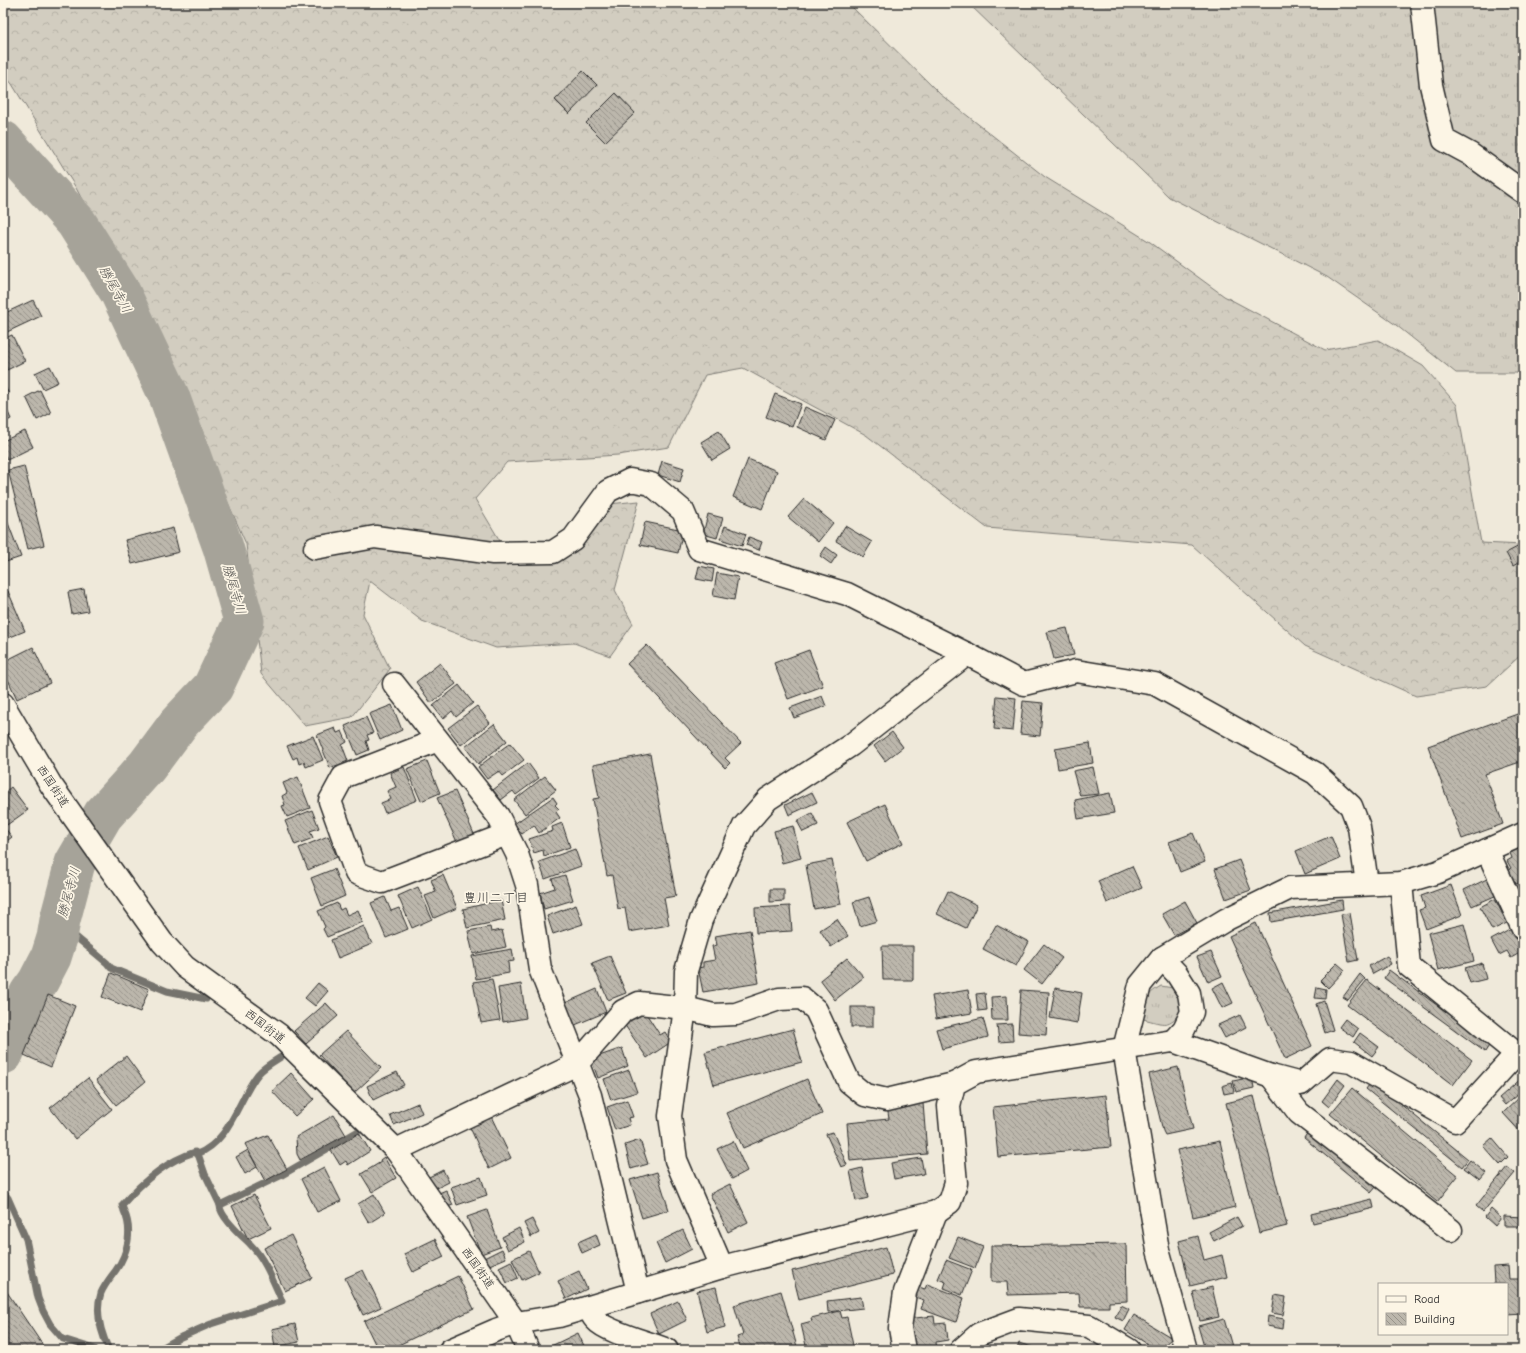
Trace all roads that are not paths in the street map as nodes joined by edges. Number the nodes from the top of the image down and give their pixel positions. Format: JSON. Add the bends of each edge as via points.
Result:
{"nodes":[{"id":1,"x":1422,"y":3,"type":"edge"},
{"id":2,"x":1523,"y":192,"type":"edge"},
{"id":3,"x":315,"y":548,"type":"dead end"},
{"id":4,"x":967,"y":654,"type":"junction"},
{"id":5,"x":394,"y":684,"type":"dead end"},
{"id":6,"x":6,"y":715,"type":"edge"},
{"id":7,"x":438,"y":740,"type":"junction"},
{"id":8,"x":507,"y":834,"type":"junction"},
{"id":9,"x":1523,"y":834,"type":"edge"},
{"id":10,"x":1487,"y":850,"type":"junction"},
{"id":11,"x":1401,"y":883,"type":"junction"},
{"id":12,"x":1367,"y":884,"type":"junction"},
{"id":13,"x":1523,"y":929,"type":"edge"},
{"id":14,"x":1162,"y":958,"type":"junction"},
{"id":15,"x":685,"y":1008,"type":"junction"},
{"id":16,"x":1174,"y":1041,"type":"junction"},
{"id":17,"x":1124,"y":1049,"type":"junction"},
{"id":18,"x":1520,"y":1056,"type":"edge"},
{"id":19,"x":577,"y":1064,"type":"junction"},
{"id":20,"x":1271,"y":1076,"type":"junction"},
{"id":21,"x":954,"y":1084,"type":"junction"},
{"id":22,"x":396,"y":1150,"type":"junction"},
{"id":23,"x":936,"y":1212,"type":"junction"},
{"id":24,"x":1451,"y":1230,"type":"dead end"},
{"id":25,"x":722,"y":1267,"type":"junction"},
{"id":26,"x":638,"y":1292,"type":"junction"},
{"id":27,"x":589,"y":1307,"type":"junction"},
{"id":28,"x":516,"y":1323,"type":"junction"},
{"id":29,"x":450,"y":1350,"type":"edge"},
{"id":30,"x":528,"y":1350,"type":"edge"},
{"id":31,"x":667,"y":1350,"type":"edge"},
{"id":32,"x":904,"y":1350,"type":"edge"},
{"id":33,"x":961,"y":1350,"type":"edge"},
{"id":34,"x":1129,"y":1350,"type":"edge"},
{"id":35,"x":1186,"y":1350,"type":"edge"}],
"edges":[{"from":1,"to":2,"type":"street","via":[[1431,85],[1444,140],[1470,154]]},
{"from":3,"to":4,"type":"street","via":[[376,537],[493,553],[553,552],[573,540],[608,491],[630,480],[651,484],[683,511],[699,549],[847,594]]},
{"from":4,"to":12,"type":"street","via":[[1024,684],[1076,671],[1155,684],[1315,773],[1351,806],[1359,827]]},
{"from":4,"to":15,"type":"street","via":[[851,745],[768,799],[744,826],[701,920],[686,971]]},
{"from":5,"to":7,"type":"street"},
{"from":6,"to":22,"type":"street","name":"西国街道","via":[[51,786],[162,942],[185,967],[279,1035]]},
{"from":7,"to":8,"type":"street","via":[[498,816]]},
{"from":7,"to":8,"type":"street","via":[[343,777],[330,801],[356,873],[382,882]]},
{"from":8,"to":19,"type":"street","via":[[517,854],[527,885],[540,969]]},
{"from":9,"to":10,"type":"street"},
{"from":10,"to":11,"type":"street","via":[[1438,872]]},
{"from":10,"to":13,"type":"street"},
{"from":11,"to":12,"type":"street"},
{"from":11,"to":18,"type":"street","via":[[1409,966]]},
{"from":12,"to":14,"type":"street","via":[[1290,888],[1227,919]]},
{"from":14,"to":16,"type":"street","via":[[1189,992],[1192,1012],[1184,1029]]},
{"from":14,"to":17,"type":"street","via":[[1140,985]]},
{"from":15,"to":19,"type":"street","via":[[639,1003],[623,1011]]},
{"from":15,"to":21,"type":"street","via":[[713,1015],[736,1014],[780,1000],[802,998],[816,1010],[849,1082],[865,1095],[887,1100]]},
{"from":15,"to":25,"type":"street","via":[[670,1116],[676,1160]]},
{"from":16,"to":17,"type":"street"},
{"from":16,"to":20,"type":"street"},
{"from":17,"to":21,"type":"street","via":[[976,1072]]},
{"from":17,"to":35,"type":"street","via":[[1158,1250]]},
{"from":18,"to":20,"type":"street","via":[[1454,1121],[1351,1062],[1330,1059],[1301,1084]]},
{"from":19,"to":22,"type":"street"},
{"from":19,"to":26,"type":"street","via":[[590,1095]]},
{"from":20,"to":24,"type":"street","via":[[1299,1113]]},
{"from":21,"to":23,"type":"street","via":[[949,1106],[956,1183],[950,1202]]},
{"from":22,"to":28,"type":"street","name":"西国街道"},
{"from":23,"to":25,"type":"street"},
{"from":23,"to":32,"type":"street","via":[[905,1292],[900,1328]]},
{"from":25,"to":26,"type":"street"},
{"from":26,"to":27,"type":"street"},
{"from":27,"to":28,"type":"street","via":[[559,1316]]},
{"from":27,"to":31,"type":"street","via":[[595,1320],[602,1325]]},
{"from":28,"to":29,"type":"street"},
{"from":28,"to":30,"type":"street","name":"西国街道"},
{"from":33,"to":34,"type":"street","via":[[979,1334],[1019,1319],[1089,1326]]}]}
